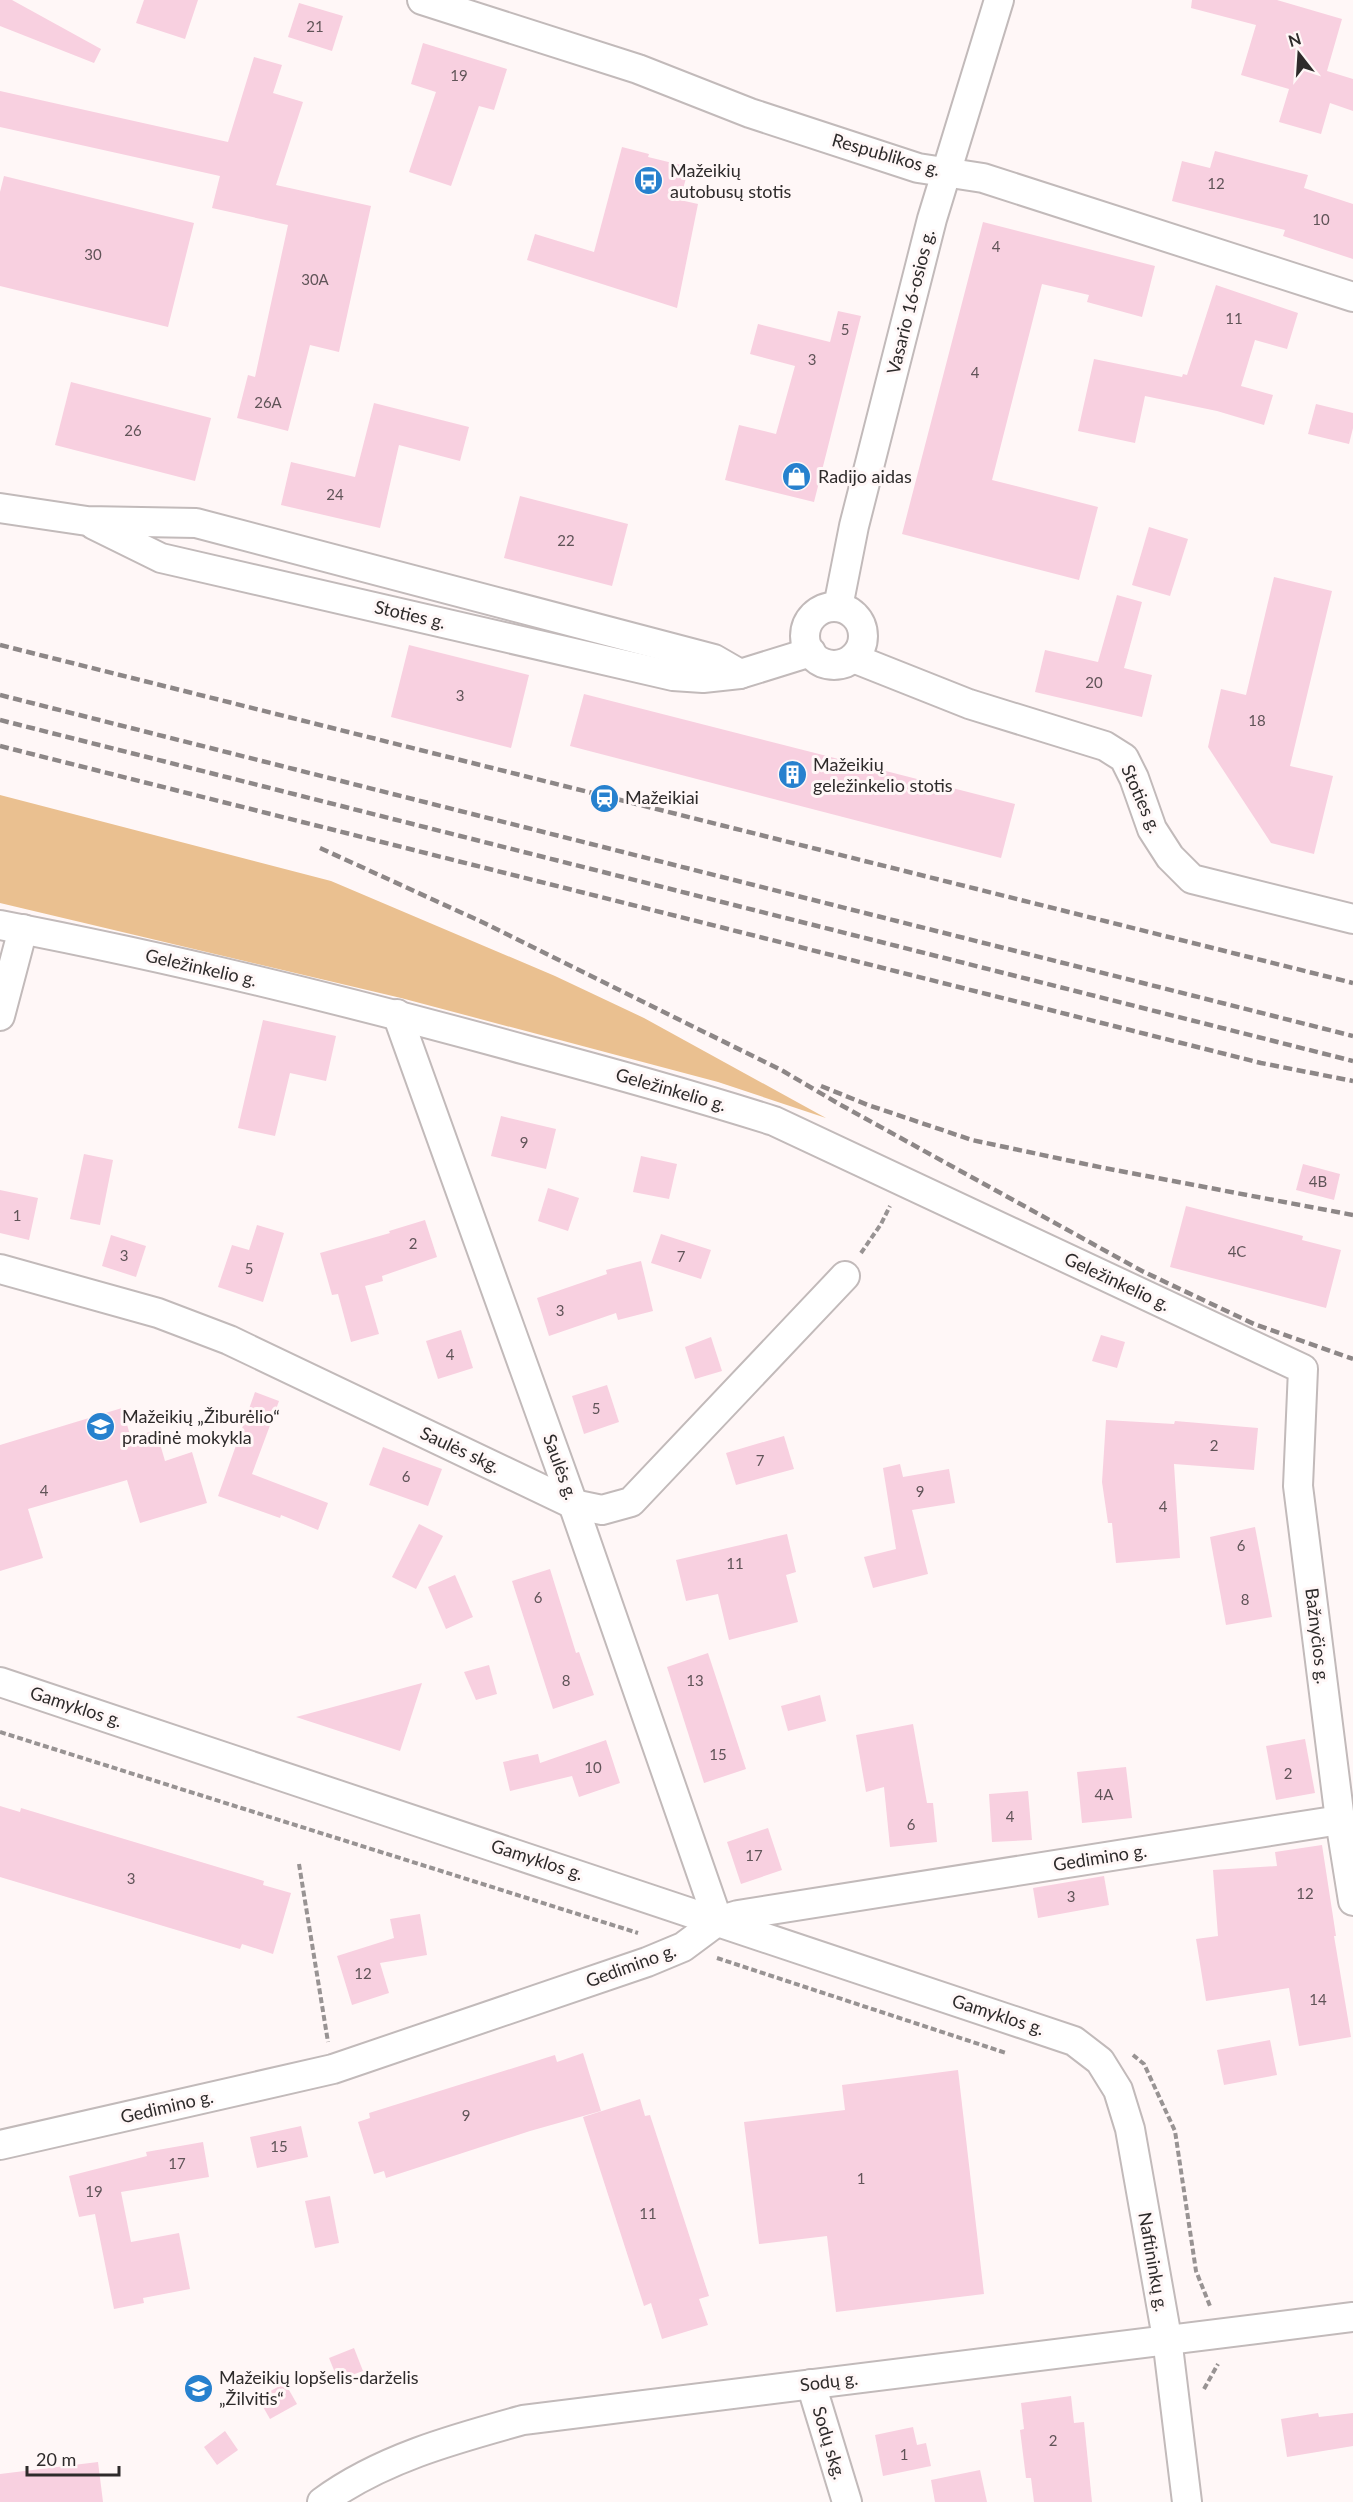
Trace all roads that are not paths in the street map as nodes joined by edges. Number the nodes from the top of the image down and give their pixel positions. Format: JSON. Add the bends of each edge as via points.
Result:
{"nodes":[{"id":1,"x":422,"y":0,"type":"edge"},
{"id":2,"x":999,"y":0,"type":"edge"},
{"id":3,"x":947,"y":172,"type":"junction"},
{"id":4,"x":1353,"y":297,"type":"edge"},
{"id":5,"x":0,"y":508,"type":"edge"},
{"id":6,"x":87,"y":521,"type":"junction"},
{"id":7,"x":838,"y":607,"type":"junction"},
{"id":8,"x":811,"y":652,"type":"junction"},
{"id":9,"x":853,"y":658,"type":"junction"},
{"id":10,"x":740,"y":674,"type":"junction"},
{"id":11,"x":1353,"y":919,"type":"edge"},
{"id":12,"x":11,"y":927,"type":"edge"},
{"id":13,"x":397,"y":1014,"type":"junction"},
{"id":14,"x":0,"y":1016,"type":"edge"},
{"id":15,"x":0,"y":1269,"type":"edge"},
{"id":16,"x":845,"y":1276,"type":"dead end"},
{"id":17,"x":1303,"y":1369,"type":"joint"},
{"id":18,"x":573,"y":1504,"type":"junction"},
{"id":19,"x":0,"y":1682,"type":"edge"},
{"id":20,"x":1340,"y":1820,"type":"junction"},
{"id":21,"x":1353,"y":1901,"type":"edge"},
{"id":22,"x":718,"y":1921,"type":"junction"},
{"id":23,"x":1074,"y":2041,"type":"joint"},
{"id":24,"x":0,"y":2145,"type":"edge"},
{"id":25,"x":1353,"y":2317,"type":"edge"},
{"id":26,"x":1167,"y":2338,"type":"junction"},
{"id":27,"x":811,"y":2384,"type":"junction"},
{"id":28,"x":322,"y":2502,"type":"edge"},
{"id":29,"x":847,"y":2502,"type":"edge"},
{"id":30,"x":1187,"y":2502,"type":"edge"}],
"edges":[{"from":1,"to":3,"type":"street","name":"Respublikos g.","via":[[638,69],[750,113],[906,164]]},
{"from":2,"to":3,"type":"street","name":"Vasario 16-osios g."},
{"from":3,"to":4,"type":"street","name":"Respublikos g.","via":[[983,178]]},
{"from":3,"to":7,"type":"street","name":"Vasario 16-osios g.","via":[[866,480]]},
{"from":5,"to":6,"type":"street","name":"Stoties g."},
{"from":6,"to":10,"type":"street","name":"Stoties g.","via":[[196,523],[714,659]]},
{"from":6,"to":10,"type":"street","name":"Stoties g.","via":[[161,558],[673,676]]},
{"from":7,"to":8,"type":"street","via":[[819,611],[812,617],[806,634]]},
{"from":7,"to":9,"type":"street","via":[[855,615],[863,632],[860,650]]},
{"from":8,"to":9,"type":"street","via":[[836,665]]},
{"from":8,"to":10,"type":"street","name":"Stoties g."},
{"from":9,"to":11,"type":"street","name":"Stoties g.","via":[[969,704],[1106,746],[1124,758],[1152,829],[1170,857],[1192,879]]},
{"from":12,"to":13,"type":"street","name":"Geležinkelio g."},
{"from":12,"to":14,"type":"street"},
{"from":13,"to":17,"type":"street","name":"Geležinkelio g.","via":[[704,1098],[774,1121]]},
{"from":13,"to":18,"type":"street","name":"Saulės g."},
{"from":15,"to":18,"type":"street","name":"Saulės skg.","via":[[158,1313],[229,1340]]},
{"from":16,"to":18,"type":"street","name":"Saulės skg.","via":[[631,1502],[602,1510]]},
{"from":17,"to":20,"type":"street","name":"Bažnyčios g.","via":[[1299,1486]]},
{"from":18,"to":22,"type":"street","name":"Saulės g."},
{"from":19,"to":22,"type":"street","name":"Gamyklos g."},
{"from":20,"to":21,"type":"street","name":"Bažnyčios g."},
{"from":20,"to":22,"type":"street","name":"Gedimino g."},
{"from":22,"to":23,"type":"street","name":"Gamyklos g."},
{"from":22,"to":24,"type":"street","name":"Gedimino g.","via":[[683,1947],[647,1962],[333,2069]]},
{"from":23,"to":26,"type":"street","name":"Naftininkų g.","via":[[1100,2061],[1118,2090],[1130,2129]]},
{"from":25,"to":26,"type":"street","name":"Sodų g."},
{"from":26,"to":27,"type":"street","name":"Sodų g."},
{"from":26,"to":30,"type":"street","name":"Naftininkų g."},
{"from":27,"to":28,"type":"street","name":"Sodų g.","via":[[523,2420],[460,2437],[395,2462],[342,2487]]},
{"from":27,"to":29,"type":"street","name":"Sodų skg."}]}
